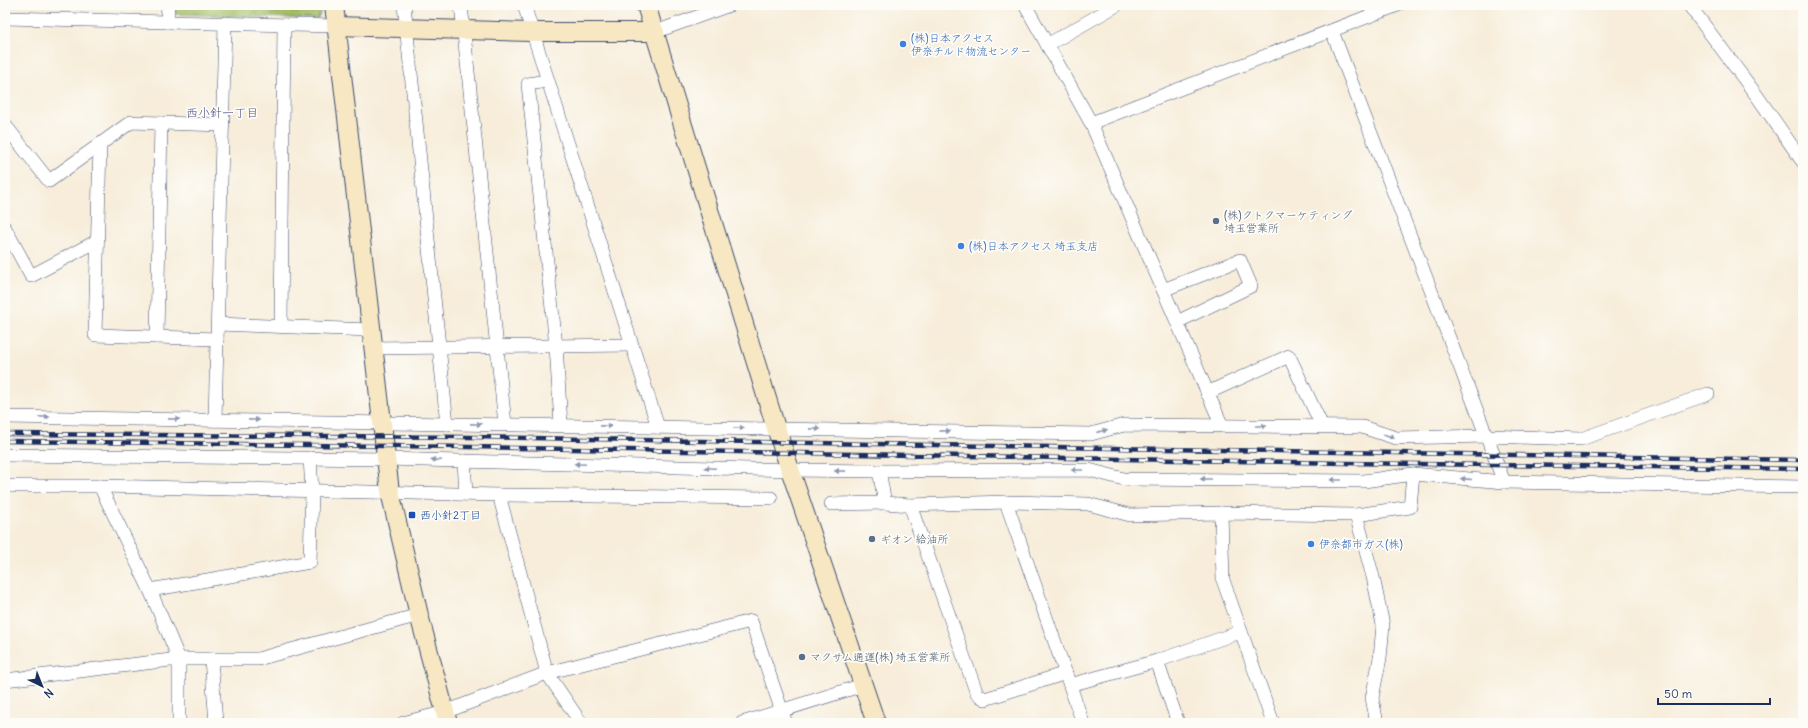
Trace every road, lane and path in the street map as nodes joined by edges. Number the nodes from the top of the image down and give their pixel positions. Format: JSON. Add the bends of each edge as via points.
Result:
{"nodes":[{"id":1,"x":168,"y":5,"type":"edge"},
{"id":2,"x":334,"y":5,"type":"edge"},
{"id":3,"x":404,"y":5,"type":"edge"},
{"id":4,"x":461,"y":5,"type":"edge"},
{"id":5,"x":524,"y":5,"type":"edge"},
{"id":6,"x":646,"y":5,"type":"edge"},
{"id":7,"x":730,"y":5,"type":"edge"},
{"id":8,"x":1025,"y":5,"type":"edge"},
{"id":9,"x":1117,"y":5,"type":"edge"},
{"id":10,"x":1398,"y":5,"type":"edge"},
{"id":11,"x":1689,"y":5,"type":"edge"},
{"id":12,"x":5,"y":18,"type":"edge"},
{"id":13,"x":167,"y":22,"type":"junction"},
{"id":14,"x":225,"y":23,"type":"junction"},
{"id":15,"x":284,"y":25,"type":"junction"},
{"id":16,"x":336,"y":26,"type":"junction"},
{"id":17,"x":406,"y":28,"type":"junction"},
{"id":18,"x":463,"y":30,"type":"junction"},
{"id":19,"x":1332,"y":31,"type":"junction"},
{"id":20,"x":531,"y":32,"type":"junction"},
{"id":21,"x":655,"y":32,"type":"junction"},
{"id":22,"x":1048,"y":45,"type":"junction"},
{"id":23,"x":547,"y":81,"type":"junction"},
{"id":24,"x":161,"y":123,"type":"junction"},
{"id":25,"x":1091,"y":123,"type":"junction"},
{"id":26,"x":5,"y":125,"type":"edge"},
{"id":27,"x":223,"y":125,"type":"junction"},
{"id":28,"x":100,"y":145,"type":"junction"},
{"id":29,"x":1803,"y":162,"type":"edge"},
{"id":30,"x":5,"y":228,"type":"edge"},
{"id":31,"x":97,"y":241,"type":"junction"},
{"id":32,"x":1163,"y":290,"type":"junction"},
{"id":33,"x":1177,"y":322,"type":"junction"},
{"id":34,"x":218,"y":324,"type":"junction"},
{"id":35,"x":281,"y":326,"type":"junction"},
{"id":36,"x":370,"y":330,"type":"junction"},
{"id":37,"x":157,"y":337,"type":"junction"},
{"id":38,"x":217,"y":339,"type":"junction"},
{"id":39,"x":632,"y":345,"type":"junction"},
{"id":40,"x":556,"y":346,"type":"junction"},
{"id":41,"x":439,"y":347,"type":"junction"},
{"id":42,"x":498,"y":347,"type":"junction"},
{"id":43,"x":372,"y":348,"type":"junction"},
{"id":44,"x":1207,"y":393,"type":"junction"},
{"id":45,"x":1708,"y":394,"type":"dead end"},
{"id":46,"x":5,"y":417,"type":"edge"},
{"id":47,"x":215,"y":420,"type":"junction"},
{"id":48,"x":381,"y":423,"type":"junction"},
{"id":49,"x":447,"y":424,"type":"junction"},
{"id":50,"x":505,"y":424,"type":"junction"},
{"id":51,"x":561,"y":425,"type":"junction"},
{"id":52,"x":1222,"y":426,"type":"junction"},
{"id":53,"x":1322,"y":426,"type":"junction"},
{"id":54,"x":658,"y":427,"type":"junction"},
{"id":55,"x":776,"y":428,"type":"junction"},
{"id":56,"x":1487,"y":436,"type":"junction"},
{"id":57,"x":5,"y":454,"type":"edge"},
{"id":58,"x":310,"y":458,"type":"junction"},
{"id":59,"x":386,"y":459,"type":"junction"},
{"id":60,"x":464,"y":461,"type":"junction"},
{"id":61,"x":790,"y":470,"type":"junction"},
{"id":62,"x":879,"y":471,"type":"junction"},
{"id":63,"x":1413,"y":474,"type":"junction"},
{"id":64,"x":1504,"y":482,"type":"junction"},
{"id":65,"x":5,"y":486,"type":"edge"},
{"id":66,"x":100,"y":486,"type":"junction"},
{"id":67,"x":1803,"y":487,"type":"edge"},
{"id":68,"x":312,"y":490,"type":"junction"},
{"id":69,"x":390,"y":492,"type":"junction"},
{"id":70,"x":466,"y":494,"type":"junction"},
{"id":71,"x":499,"y":495,"type":"junction"},
{"id":72,"x":771,"y":498,"type":"dead end"},
{"id":73,"x":1006,"y":502,"type":"junction"},
{"id":74,"x":885,"y":503,"type":"junction"},
{"id":75,"x":831,"y":504,"type":"dead end"},
{"id":76,"x":910,"y":504,"type":"junction"},
{"id":77,"x":1222,"y":513,"type":"junction"},
{"id":78,"x":1356,"y":515,"type":"junction"},
{"id":79,"x":150,"y":590,"type":"junction"},
{"id":80,"x":419,"y":615,"type":"junction"},
{"id":81,"x":1240,"y":632,"type":"junction"},
{"id":82,"x":179,"y":659,"type":"junction"},
{"id":83,"x":211,"y":659,"type":"junction"},
{"id":84,"x":1157,"y":661,"type":"junction"},
{"id":85,"x":547,"y":673,"type":"junction"},
{"id":86,"x":1068,"y":679,"type":"junction"},
{"id":87,"x":5,"y":680,"type":"edge"},
{"id":88,"x":863,"y":685,"type":"junction"},
{"id":89,"x":782,"y":710,"type":"junction"},
{"id":90,"x":447,"y":718,"type":"edge"},
{"id":91,"x":180,"y":723,"type":"edge"},
{"id":92,"x":216,"y":723,"type":"edge"},
{"id":93,"x":403,"y":723,"type":"edge"},
{"id":94,"x":581,"y":723,"type":"edge"},
{"id":95,"x":742,"y":723,"type":"edge"},
{"id":96,"x":786,"y":723,"type":"edge"},
{"id":97,"x":876,"y":723,"type":"edge"},
{"id":98,"x":1083,"y":723,"type":"edge"},
{"id":99,"x":1178,"y":723,"type":"edge"},
{"id":100,"x":1272,"y":723,"type":"edge"},
{"id":101,"x":1377,"y":723,"type":"edge"}],
"edges":[{"from":1,"to":13,"type":"street"},
{"from":2,"to":16,"type":"street"},
{"from":3,"to":17,"type":"street"},
{"from":4,"to":18,"type":"street"},
{"from":5,"to":20,"type":"street"},
{"from":6,"to":21,"type":"street"},
{"from":7,"to":21,"type":"street"},
{"from":8,"to":22,"type":"street"},
{"from":9,"to":22,"type":"street"},
{"from":10,"to":19,"type":"street"},
{"from":11,"to":29,"type":"street"},
{"from":12,"to":13,"type":"street"},
{"from":13,"to":14,"type":"street"},
{"from":14,"to":15,"type":"street"},
{"from":14,"to":27,"type":"street"},
{"from":15,"to":16,"type":"street"},
{"from":15,"to":35,"type":"street"},
{"from":16,"to":17,"type":"street"},
{"from":16,"to":36,"type":"street"},
{"from":17,"to":18,"type":"street"},
{"from":17,"to":41,"type":"street"},
{"from":18,"to":20,"type":"street"},
{"from":18,"to":42,"type":"street"},
{"from":19,"to":25,"type":"street"},
{"from":19,"to":56,"type":"street"},
{"from":20,"to":21,"type":"street"},
{"from":20,"to":23,"type":"street"},
{"from":21,"to":55,"type":"street"},
{"from":22,"to":25,"type":"street"},
{"from":23,"to":39,"type":"street"},
{"from":23,"to":40,"type":"street","via":[[528,84]]},
{"from":24,"to":27,"type":"street"},
{"from":24,"to":28,"type":"street","via":[[131,122]]},
{"from":24,"to":37,"type":"street"},
{"from":25,"to":32,"type":"street"},
{"from":26,"to":28,"type":"street","via":[[49,181]]},
{"from":27,"to":34,"type":"street"},
{"from":28,"to":31,"type":"street"},
{"from":30,"to":31,"type":"street","via":[[31,276]]},
{"from":31,"to":37,"type":"street","via":[[95,335]]},
{"from":32,"to":33,"type":"street"},
{"from":32,"to":33,"type":"street","via":[[1240,260],[1249,280],[1251,286]]},
{"from":33,"to":44,"type":"street"},
{"from":34,"to":35,"type":"street"},
{"from":34,"to":38,"type":"street"},
{"from":35,"to":36,"type":"street"},
{"from":36,"to":43,"type":"street"},
{"from":37,"to":38,"type":"street"},
{"from":38,"to":47,"type":"street"},
{"from":39,"to":40,"type":"street"},
{"from":39,"to":54,"type":"street"},
{"from":40,"to":42,"type":"street"},
{"from":40,"to":51,"type":"street"},
{"from":41,"to":42,"type":"street"},
{"from":41,"to":43,"type":"street"},
{"from":41,"to":49,"type":"street"},
{"from":42,"to":50,"type":"street"},
{"from":43,"to":48,"type":"street"},
{"from":44,"to":52,"type":"street"},
{"from":44,"to":53,"type":"street","via":[[1289,356]]},
{"from":45,"to":56,"type":"street","via":[[1581,439]]},
{"from":46,"to":47,"type":"street","one_way":true},
{"from":47,"to":48,"type":"street","one_way":true},
{"from":48,"to":49,"type":"street"},
{"from":48,"to":59,"type":"street"},
{"from":49,"to":50,"type":"street","one_way":true},
{"from":50,"to":51,"type":"street"},
{"from":51,"to":54,"type":"street","one_way":true},
{"from":52,"to":53,"type":"street","one_way":true},
{"from":55,"to":52,"type":"street","one_way":true,"via":[[1091,434],[1124,425]]},
{"from":53,"to":56,"type":"street","one_way":true,"via":[[1362,427],[1396,438]]},
{"from":54,"to":55,"type":"street","one_way":true},
{"from":55,"to":61,"type":"street"},
{"from":56,"to":64,"type":"street"},
{"from":57,"to":58,"type":"street"},
{"from":58,"to":59,"type":"street"},
{"from":58,"to":68,"type":"street"},
{"from":60,"to":59,"type":"street","one_way":true},
{"from":59,"to":69,"type":"street"},
{"from":61,"to":60,"type":"street","one_way":true},
{"from":60,"to":70,"type":"street"},
{"from":62,"to":61,"type":"street","one_way":true},
{"from":61,"to":88,"type":"street"},
{"from":63,"to":62,"type":"street","one_way":true,"via":[[1356,480],[1124,479],[1089,470]]},
{"from":62,"to":74,"type":"street"},
{"from":64,"to":63,"type":"street","one_way":true},
{"from":63,"to":78,"type":"street","via":[[1410,507]]},
{"from":64,"to":67,"type":"street"},
{"from":65,"to":66,"type":"street"},
{"from":66,"to":68,"type":"street"},
{"from":66,"to":79,"type":"street"},
{"from":68,"to":69,"type":"street"},
{"from":68,"to":79,"type":"street","via":[[310,562]]},
{"from":69,"to":70,"type":"street"},
{"from":69,"to":80,"type":"street"},
{"from":70,"to":71,"type":"street"},
{"from":71,"to":72,"type":"street"},
{"from":71,"to":85,"type":"street"},
{"from":73,"to":76,"type":"street"},
{"from":73,"to":77,"type":"street","via":[[1088,504],[1130,515]]},
{"from":73,"to":86,"type":"street"},
{"from":74,"to":75,"type":"street"},
{"from":74,"to":76,"type":"street"},
{"from":76,"to":86,"type":"street","via":[[977,694],[985,699]]},
{"from":77,"to":78,"type":"street"},
{"from":77,"to":81,"type":"street","via":[[1223,580]]},
{"from":78,"to":101,"type":"street","via":[[1383,625],[1372,698]]},
{"from":79,"to":82,"type":"street"},
{"from":80,"to":83,"type":"street","via":[[258,659]]},
{"from":80,"to":90,"type":"street"},
{"from":81,"to":84,"type":"street"},
{"from":81,"to":100,"type":"street"},
{"from":82,"to":83,"type":"street"},
{"from":82,"to":87,"type":"street"},
{"from":82,"to":91,"type":"street"},
{"from":83,"to":92,"type":"street"},
{"from":84,"to":86,"type":"street"},
{"from":84,"to":99,"type":"street"},
{"from":85,"to":89,"type":"street","via":[[751,621]]},
{"from":85,"to":90,"type":"street"},
{"from":85,"to":94,"type":"street"},
{"from":86,"to":98,"type":"street"},
{"from":88,"to":89,"type":"street"},
{"from":88,"to":97,"type":"street"},
{"from":89,"to":95,"type":"street"},
{"from":89,"to":96,"type":"street"},
{"from":90,"to":93,"type":"street"}]}
